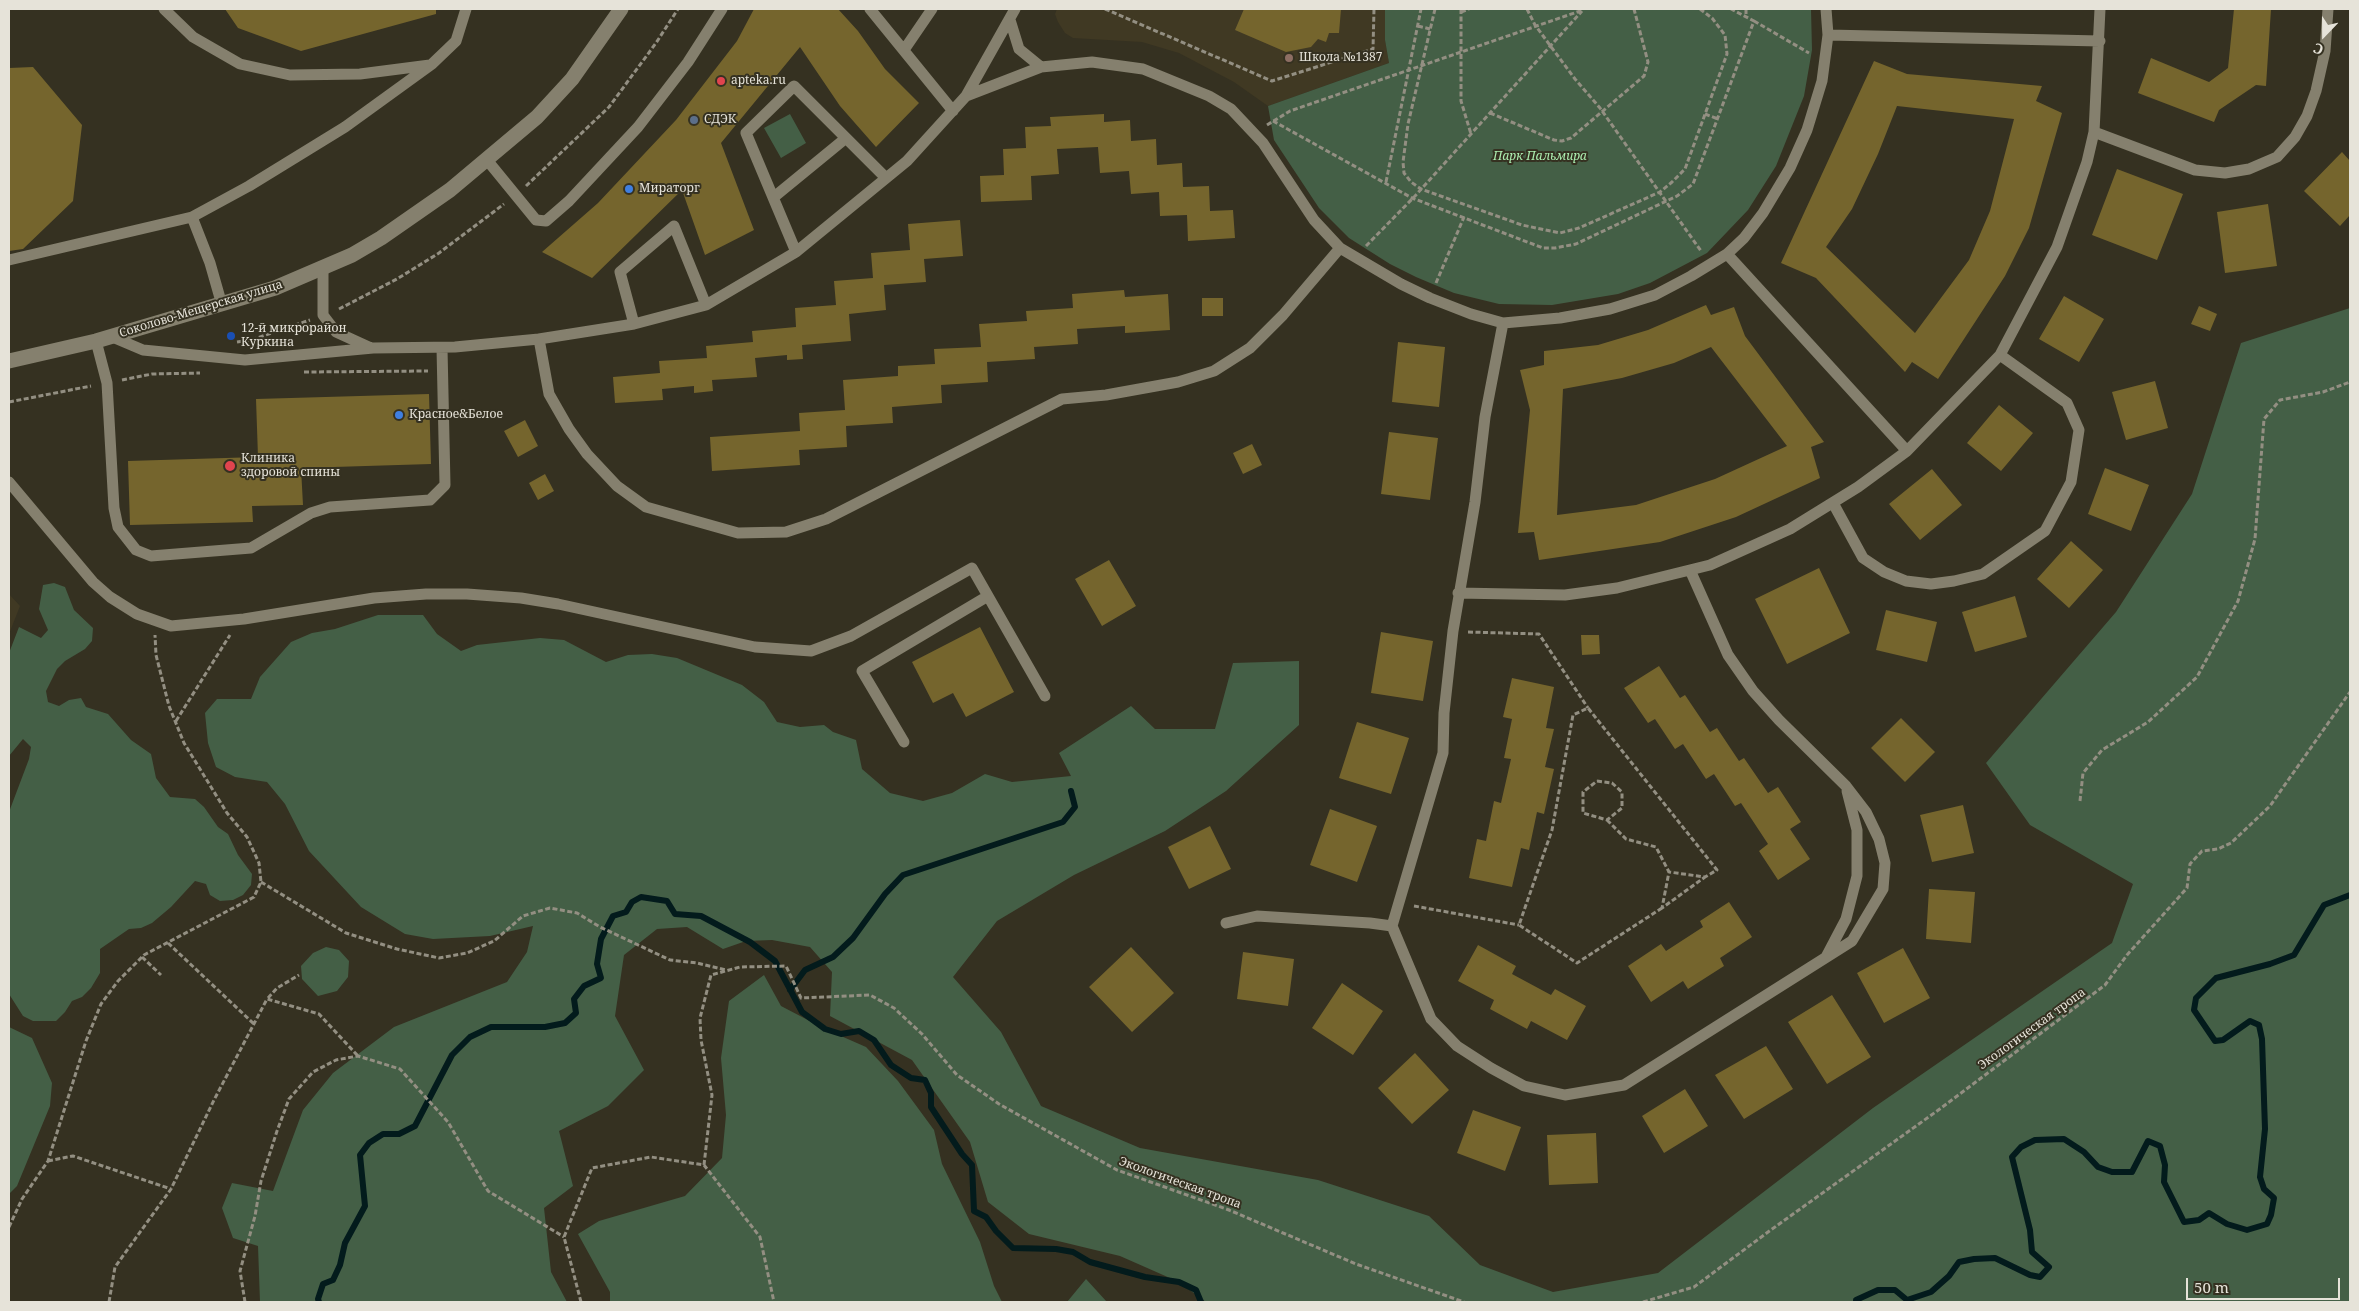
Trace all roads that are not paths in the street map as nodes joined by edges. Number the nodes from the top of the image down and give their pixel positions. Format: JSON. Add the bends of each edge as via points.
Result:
{"nodes":[{"id":1,"x":164,"y":9,"type":"edge"},
{"id":2,"x":466,"y":9,"type":"edge"},
{"id":3,"x":621,"y":9,"type":"edge"},
{"id":4,"x":722,"y":9,"type":"edge"},
{"id":5,"x":870,"y":9,"type":"edge"},
{"id":6,"x":932,"y":9,"type":"edge"},
{"id":7,"x":1015,"y":9,"type":"edge"},
{"id":8,"x":1826,"y":9,"type":"edge"},
{"id":9,"x":2100,"y":9,"type":"edge"},
{"id":10,"x":2328,"y":9,"type":"edge"},
{"id":11,"x":1010,"y":20,"type":"junction"},
{"id":12,"x":1828,"y":35,"type":"junction"},
{"id":13,"x":2100,"y":41,"type":"junction"},
{"id":14,"x":904,"y":50,"type":"junction"},
{"id":15,"x":432,"y":64,"type":"junction"},
{"id":16,"x":1042,"y":67,"type":"junction"},
{"id":17,"x":966,"y":96,"type":"junction"},
{"id":18,"x":953,"y":111,"type":"junction"},
{"id":19,"x":2094,"y":132,"type":"junction"},
{"id":20,"x":846,"y":138,"type":"junction"},
{"id":21,"x":487,"y":160,"type":"junction"},
{"id":22,"x":886,"y":178,"type":"junction"},
{"id":23,"x":774,"y":197,"type":"junction"},
{"id":24,"x":192,"y":217,"type":"junction"},
{"id":25,"x":1340,"y":248,"type":"junction"},
{"id":26,"x":796,"y":252,"type":"junction"},
{"id":27,"x":1727,"y":254,"type":"junction"},
{"id":28,"x":9,"y":260,"type":"edge"},
{"id":29,"x":323,"y":267,"type":"junction"},
{"id":30,"x":706,"y":304,"type":"junction"},
{"id":31,"x":222,"y":305,"type":"junction"},
{"id":32,"x":1503,"y":322,"type":"junction"},
{"id":33,"x":634,"y":324,"type":"junction"},
{"id":34,"x":103,"y":338,"type":"junction"},
{"id":35,"x":539,"y":339,"type":"junction"},
{"id":36,"x":373,"y":348,"type":"junction"},
{"id":37,"x":442,"y":348,"type":"junction"},
{"id":38,"x":2000,"y":355,"type":"junction"},
{"id":39,"x":9,"y":361,"type":"edge"},
{"id":40,"x":1907,"y":451,"type":"junction"},
{"id":41,"x":9,"y":482,"type":"edge"},
{"id":42,"x":1832,"y":503,"type":"junction"},
{"id":43,"x":1690,"y":570,"type":"junction"},
{"id":44,"x":1458,"y":593,"type":"junction"},
{"id":45,"x":988,"y":596,"type":"junction"},
{"id":46,"x":1045,"y":696,"type":"dead end"},
{"id":47,"x":904,"y":742,"type":"dead end"},
{"id":48,"x":1846,"y":786,"type":"junction"},
{"id":49,"x":1226,"y":922,"type":"dead end"},
{"id":50,"x":1392,"y":926,"type":"junction"},
{"id":51,"x":1825,"y":958,"type":"junction"}],
"edges":[{"from":1,"to":15,"type":"lane","via":[[193,37],[240,64],[290,75],[360,74]]},
{"from":2,"to":15,"type":"lane","via":[[456,41]]},
{"from":3,"to":21,"type":"street","name":"Соколово-Мещерская улица","via":[[572,79],[537,117]]},
{"from":4,"to":21,"type":"lane","via":[[688,62],[638,127],[546,221],[536,220]]},
{"from":5,"to":14,"type":"lane"},
{"from":6,"to":14,"type":"lane"},
{"from":7,"to":11,"type":"lane"},
{"from":8,"to":12,"type":"lane"},
{"from":9,"to":13,"type":"lane"},
{"from":10,"to":19,"type":"lane","via":[[2325,51],[2316,91],[2307,116],[2277,157],[2249,169],[2225,173],[2195,170]]},
{"from":11,"to":16,"type":"lane","via":[[1019,48]]},
{"from":11,"to":17,"type":"lane"},
{"from":12,"to":13,"type":"lane"},
{"from":12,"to":27,"type":"lane","via":[[1822,81],[1808,130],[1763,213]]},
{"from":13,"to":19,"type":"lane"},
{"from":14,"to":18,"type":"lane"},
{"from":15,"to":24,"type":"lane","via":[[345,127]]},
{"from":16,"to":17,"type":"lane"},
{"from":16,"to":25,"type":"lane","via":[[1092,62],[1143,69],[1209,96],[1230,109],[1254,132],[1314,220]]},
{"from":17,"to":18,"type":"lane"},
{"from":18,"to":22,"type":"lane","via":[[907,161]]},
{"from":19,"to":38,"type":"lane","via":[[2087,162],[2057,247]]},
{"from":20,"to":22,"type":"lane"},
{"from":20,"to":23,"type":"lane"},
{"from":20,"to":23,"type":"lane","via":[[794,86],[746,133]]},
{"from":21,"to":29,"type":"street","name":"Соколово-Мещерская улица","via":[[381,238]]},
{"from":22,"to":26,"type":"lane"},
{"from":23,"to":26,"type":"lane"},
{"from":24,"to":28,"type":"lane"},
{"from":24,"to":31,"type":"lane"},
{"from":25,"to":32,"type":"lane","via":[[1430,298]]},
{"from":25,"to":35,"type":"lane","via":[[1250,348],[1214,371],[1178,382],[1062,399],[826,520],[786,532],[738,533],[646,507],[617,486],[587,454],[548,394]]},
{"from":26,"to":30,"type":"lane"},
{"from":27,"to":32,"type":"lane","via":[[1655,295],[1610,309],[1560,318]]},
{"from":27,"to":40,"type":"lane"},
{"from":29,"to":31,"type":"street","name":"Соколово-Мещерская улица","via":[[275,288]]},
{"from":29,"to":36,"type":"lane","via":[[324,315],[336,332]]},
{"from":30,"to":33,"type":"lane"},
{"from":30,"to":33,"type":"lane","via":[[674,226],[620,272]]},
{"from":31,"to":34,"type":"street","name":"Соколово-Мещерская улица"},
{"from":32,"to":44,"type":"lane"},
{"from":33,"to":35,"type":"lane"},
{"from":34,"to":36,"type":"lane","via":[[143,350],[245,360]]},
{"from":34,"to":37,"type":"lane","via":[[118,528],[136,550],[151,556],[251,548],[311,513],[330,507],[430,500],[445,485]]},
{"from":34,"to":39,"type":"street","name":"Соколово-Мещерская улица"},
{"from":35,"to":37,"type":"lane"},
{"from":36,"to":37,"type":"lane"},
{"from":38,"to":40,"type":"lane"},
{"from":38,"to":42,"type":"lane","via":[[2067,403],[2079,430],[2071,482],[2045,530],[1983,574],[1931,584],[1906,581],[1863,558]]},
{"from":40,"to":42,"type":"lane"},
{"from":41,"to":45,"type":"lane","via":[[93,582],[137,614],[171,626],[240,620],[374,598],[474,594],[558,604],[755,647],[811,650],[851,636],[972,568]]},
{"from":42,"to":43,"type":"lane","via":[[1790,529],[1710,565]]},
{"from":43,"to":44,"type":"lane","via":[[1617,588],[1565,596]]},
{"from":43,"to":48,"type":"lane","via":[[1728,655],[1754,691],[1778,720]]},
{"from":44,"to":50,"type":"lane","via":[[1444,713],[1443,753]]},
{"from":45,"to":46,"type":"lane"},
{"from":45,"to":47,"type":"lane","via":[[862,670]]},
{"from":48,"to":51,"type":"lane","via":[[1857,830],[1857,876],[1846,919]]},
{"from":48,"to":51,"type":"lane","via":[[1866,812],[1878,839],[1885,863],[1883,889],[1852,942]]},
{"from":49,"to":50,"type":"lane","via":[[1257,916]]},
{"from":50,"to":51,"type":"lane","via":[[1432,1019],[1457,1046],[1524,1086],[1565,1095],[1624,1084]]}]}
